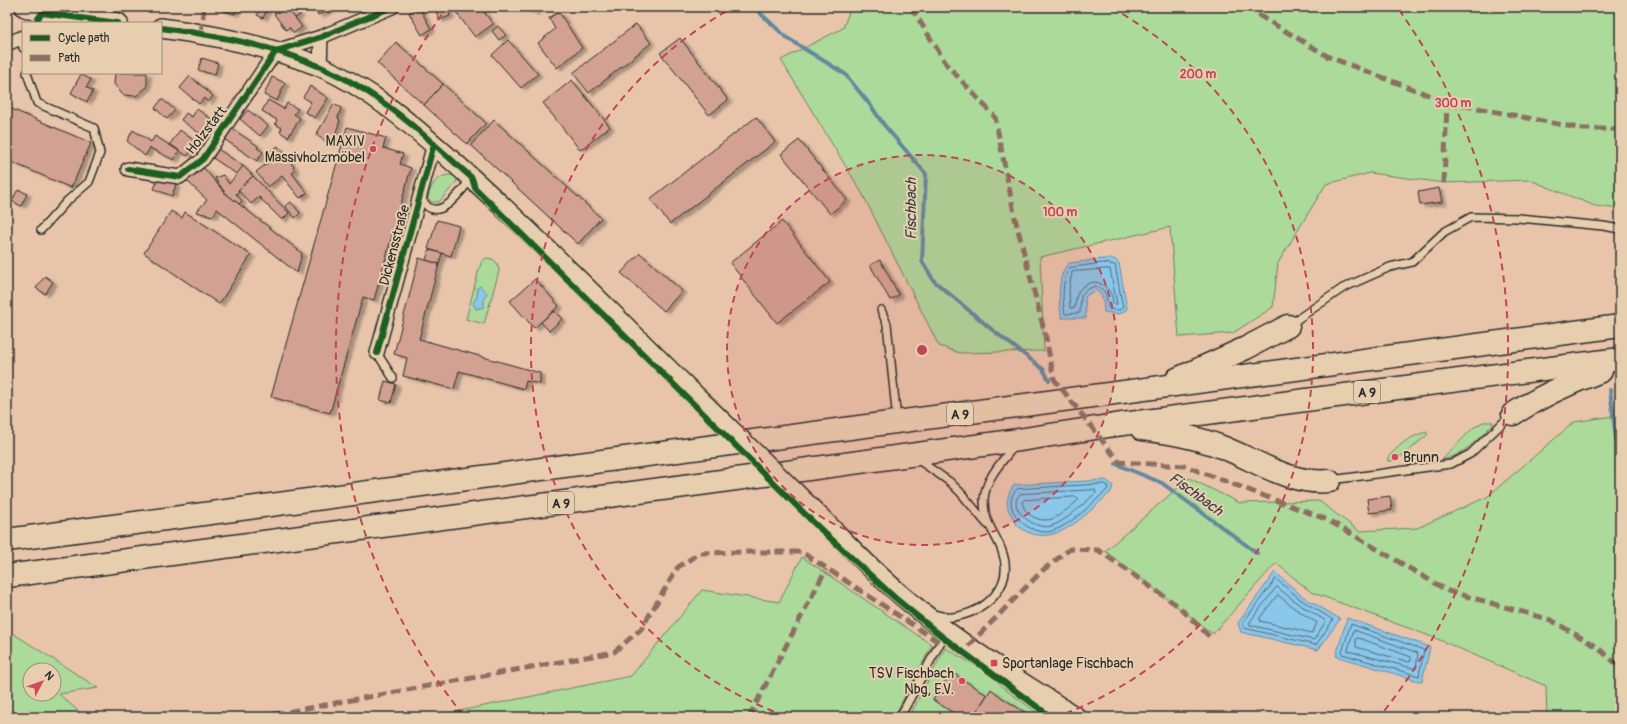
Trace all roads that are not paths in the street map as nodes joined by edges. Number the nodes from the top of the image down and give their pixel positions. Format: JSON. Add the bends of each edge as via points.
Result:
{"nodes":[{"id":1,"x":392,"y":7,"type":"edge"},
{"id":2,"x":34,"y":14,"type":"edge"},
{"id":3,"x":109,"y":22,"type":"edge"},
{"id":4,"x":162,"y":28,"type":"edge"},
{"id":5,"x":321,"y":37,"type":"junction"},
{"id":6,"x":22,"y":41,"type":"edge"},
{"id":7,"x":7,"y":44,"type":"edge"},
{"id":8,"x":276,"y":51,"type":"junction"},
{"id":9,"x":320,"y":67,"type":"junction"},
{"id":10,"x":27,"y":74,"type":"edge"},
{"id":11,"x":434,"y":144,"type":"junction"},
{"id":12,"x":128,"y":169,"type":"dead end"},
{"id":13,"x":472,"y":178,"type":"junction"},
{"id":14,"x":420,"y":197,"type":"junction"},
{"id":15,"x":1620,"y":229,"type":"edge"},
{"id":16,"x":41,"y":230,"type":"dead end"},
{"id":17,"x":881,"y":310,"type":"dead end"},
{"id":18,"x":1288,"y":326,"type":"joint"},
{"id":19,"x":1620,"y":326,"type":"edge"},
{"id":20,"x":377,"y":353,"type":"joint"},
{"id":21,"x":1620,"y":359,"type":"edge"},
{"id":22,"x":1620,"y":364,"type":"edge"},
{"id":23,"x":393,"y":378,"type":"dead end"},
{"id":24,"x":1149,"y":389,"type":"junction"},
{"id":25,"x":1513,"y":414,"type":"joint"},
{"id":26,"x":897,"y":422,"type":"junction"},
{"id":27,"x":1114,"y":425,"type":"junction"},
{"id":28,"x":1019,"y":440,"type":"junction"},
{"id":29,"x":911,"y":455,"type":"junction"},
{"id":30,"x":1329,"y":481,"type":"joint"},
{"id":31,"x":987,"y":524,"type":"junction"},
{"id":32,"x":7,"y":540,"type":"edge"},
{"id":33,"x":7,"y":576,"type":"edge"},
{"id":34,"x":924,"y":613,"type":"junction"},
{"id":35,"x":950,"y":632,"type":"junction"},
{"id":36,"x":900,"y":717,"type":"edge"},
{"id":37,"x":1076,"y":717,"type":"edge"}],
"edges":[{"from":1,"to":5,"type":"street"},
{"from":2,"to":3,"type":"main road"},
{"from":4,"to":8,"type":"main road","via":[[201,33]]},
{"from":5,"to":8,"type":"street"},
{"from":5,"to":9,"type":"street"},
{"from":6,"to":7,"type":"street"},
{"from":8,"to":9,"type":"main road"},
{"from":8,"to":12,"type":"street","name":"Holzstatt","via":[[203,159],[180,177]]},
{"from":9,"to":11,"type":"main road","via":[[366,91]]},
{"from":10,"to":16,"type":"lane","via":[[37,103],[94,128],[100,153],[89,182],[67,201]]},
{"from":11,"to":13,"type":"main road"},
{"from":11,"to":14,"type":"street","name":"Dickensstraße"},
{"from":13,"to":14,"type":"lane","via":[[444,207],[428,207]]},
{"from":13,"to":34,"type":"main road","bridge":true,"via":[[518,219],[628,331],[882,578]]},
{"from":14,"to":20,"type":"street","name":"Dickensstraße"},
{"from":15,"to":18,"type":"lane","via":[[1518,218],[1471,218],[1444,232],[1412,262],[1390,267],[1343,288]]},
{"from":17,"to":26,"type":"lane","via":[[887,324]]},
{"from":18,"to":24,"type":"highway","via":[[1246,348]]},
{"from":19,"to":24,"type":"highway","number":"A 9"},
{"from":20,"to":23,"type":"lane"},
{"from":21,"to":27,"type":"highway","number":"A 9"},
{"from":22,"to":25,"type":"highway","via":[[1560,386]]},
{"from":24,"to":26,"type":"highway","number":"A 9"},
{"from":25,"to":30,"type":"lane","via":[[1470,454],[1450,464]]},
{"from":26,"to":32,"type":"highway","number":"A 9"},
{"from":27,"to":28,"type":"highway","number":"A 9"},
{"from":27,"to":30,"type":"highway","via":[[1180,435],[1218,445],[1297,479]]},
{"from":28,"to":29,"type":"highway","number":"A 9"},
{"from":28,"to":31,"type":"lane","via":[[986,484],[984,500]]},
{"from":29,"to":31,"type":"lane","via":[[950,482]]},
{"from":29,"to":33,"type":"highway","number":"A 9"},
{"from":31,"to":34,"type":"lane","via":[[1002,551],[1005,565],[999,592],[989,602],[952,617]]},
{"from":34,"to":35,"type":"main road"},
{"from":35,"to":36,"type":"lane","via":[[940,643]]},
{"from":35,"to":37,"type":"main road"}]}
